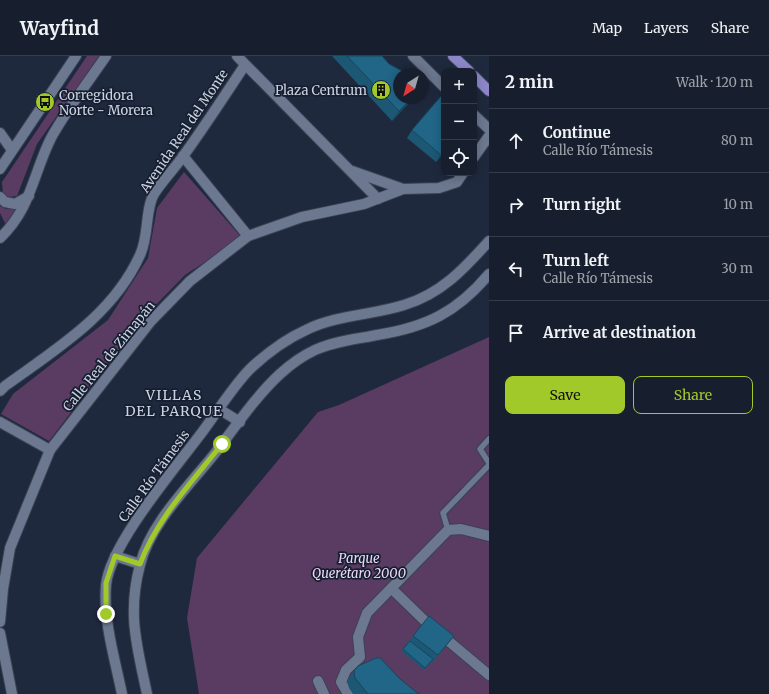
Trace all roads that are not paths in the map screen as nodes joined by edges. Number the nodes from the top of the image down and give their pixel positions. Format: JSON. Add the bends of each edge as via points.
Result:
{"nodes":[{"id":1,"x":76,"y":56,"type":"edge"},
{"id":2,"x":106,"y":56,"type":"edge"},
{"id":3,"x":237,"y":56,"type":"edge"},
{"id":4,"x":413,"y":56,"type":"edge"},
{"id":5,"x":453,"y":56,"type":"edge"},
{"id":6,"x":245,"y":65,"type":"junction"},
{"id":7,"x":465,"y":68,"type":"edge"},
{"id":8,"x":477,"y":79,"type":"edge"},
{"id":9,"x":441,"y":84,"type":"edge"},
{"id":10,"x":489,"y":91,"type":"edge"},
{"id":11,"x":477,"y":118,"type":"edge"},
{"id":12,"x":489,"y":129,"type":"edge"},
{"id":13,"x":0,"y":133,"type":"edge"},
{"id":14,"x":489,"y":136,"type":"edge"},
{"id":15,"x":12,"y":150,"type":"junction"},
{"id":16,"x":477,"y":153,"type":"edge"},
{"id":17,"x":183,"y":156,"type":"junction"},
{"id":18,"x":0,"y":168,"type":"edge"},
{"id":19,"x":351,"y":171,"type":"junction"},
{"id":20,"x":461,"y":176,"type":"edge"},
{"id":21,"x":403,"y":189,"type":"junction"},
{"id":22,"x":29,"y":196,"type":"junction"},
{"id":23,"x":0,"y":197,"type":"edge"},
{"id":24,"x":378,"y":199,"type":"junction"},
{"id":25,"x":0,"y":235,"type":"edge"},
{"id":26,"x":248,"y":236,"type":"junction"},
{"id":27,"x":489,"y":241,"type":"edge"},
{"id":28,"x":489,"y":274,"type":"edge"},
{"id":29,"x":0,"y":391,"type":"edge"},
{"id":30,"x":219,"y":409,"type":"junction"},
{"id":31,"x":0,"y":422,"type":"edge"},
{"id":32,"x":240,"y":422,"type":"junction"},
{"id":33,"x":489,"y":439,"type":"edge"},
{"id":34,"x":50,"y":450,"type":"junction"},
{"id":35,"x":489,"y":464,"type":"edge"},
{"id":36,"x":448,"y":530,"type":"junction"},
{"id":37,"x":489,"y":536,"type":"edge"},
{"id":38,"x":115,"y":556,"type":"junction"},
{"id":39,"x":140,"y":564,"type":"junction"},
{"id":40,"x":392,"y":589,"type":"junction"},
{"id":41,"x":0,"y":622,"type":"edge"},
{"id":42,"x":0,"y":633,"type":"edge"},
{"id":43,"x":489,"y":674,"type":"edge"},
{"id":44,"x":318,"y":681,"type":"dead end"},
{"id":45,"x":12,"y":694,"type":"edge"},
{"id":46,"x":122,"y":694,"type":"edge"},
{"id":47,"x":147,"y":694,"type":"edge"},
{"id":48,"x":324,"y":694,"type":"edge"},
{"id":49,"x":348,"y":694,"type":"edge"}],
"edges":[{"from":1,"to":15,"type":"street"},
{"from":2,"to":22,"type":"street","via":[[51,138]]},
{"from":3,"to":6,"type":"street"},
{"from":4,"to":9,"type":"street"},
{"from":5,"to":7,"type":"main road"},
{"from":6,"to":17,"type":"street","name":"Avenida Real del Monte"},
{"from":6,"to":19,"type":"street"},
{"from":8,"to":10,"type":"main road"},
{"from":11,"to":12,"type":"street"},
{"from":13,"to":15,"type":"street"},
{"from":14,"to":16,"type":"street"},
{"from":15,"to":18,"type":"street"},
{"from":17,"to":26,"type":"street"},
{"from":17,"to":29,"type":"street","name":"Avenida Real del Monte","via":[[154,195],[150,204],[141,255],[123,286],[101,313]]},
{"from":19,"to":21,"type":"street"},
{"from":19,"to":24,"type":"street"},
{"from":20,"to":21,"type":"street","name":"Calle Real de Zimapán","via":[[457,182],[439,188]]},
{"from":21,"to":24,"type":"street","name":"Calle Real de Zimapán"},
{"from":22,"to":23,"type":"street","via":[[15,204],[5,202]]},
{"from":22,"to":25,"type":"street","via":[[17,220]]},
{"from":24,"to":26,"type":"street","name":"Calle Real de Zimapán","via":[[302,217]]},
{"from":26,"to":34,"type":"street","name":"Calle Real de Zimapán","via":[[190,281],[151,321]]},
{"from":27,"to":30,"type":"street","name":"Calle Río Támesis","via":[[454,278],[430,295],[404,305],[307,329],[277,346],[249,370]]},
{"from":28,"to":32,"type":"street","via":[[472,294],[451,310],[429,321],[398,331],[317,349],[297,360],[279,375]]},
{"from":30,"to":32,"type":"street"},
{"from":30,"to":38,"type":"street","name":"Calle Río Támesis","via":[[132,526]]},
{"from":31,"to":34,"type":"street"},
{"from":32,"to":39,"type":"street","via":[[166,513]]},
{"from":33,"to":35,"type":"lane","via":[[480,449]]},
{"from":34,"to":41,"type":"street","name":"Calle Real de Zimapán","via":[[10,548]]},
{"from":35,"to":36,"type":"lane","via":[[443,513]]},
{"from":36,"to":37,"type":"street","via":[[461,529]]},
{"from":36,"to":40,"type":"street"},
{"from":38,"to":39,"type":"street"},
{"from":38,"to":46,"type":"street","name":"Calle Río Támesis","via":[[106,583],[106,614]]},
{"from":39,"to":47,"type":"street","via":[[134,591],[133,615]]},
{"from":40,"to":43,"type":"street","via":[[427,623]]},
{"from":40,"to":49,"type":"street","via":[[367,613],[358,637],[360,657],[346,670],[341,682]]},
{"from":42,"to":45,"type":"street"},
{"from":44,"to":48,"type":"street"}]}
